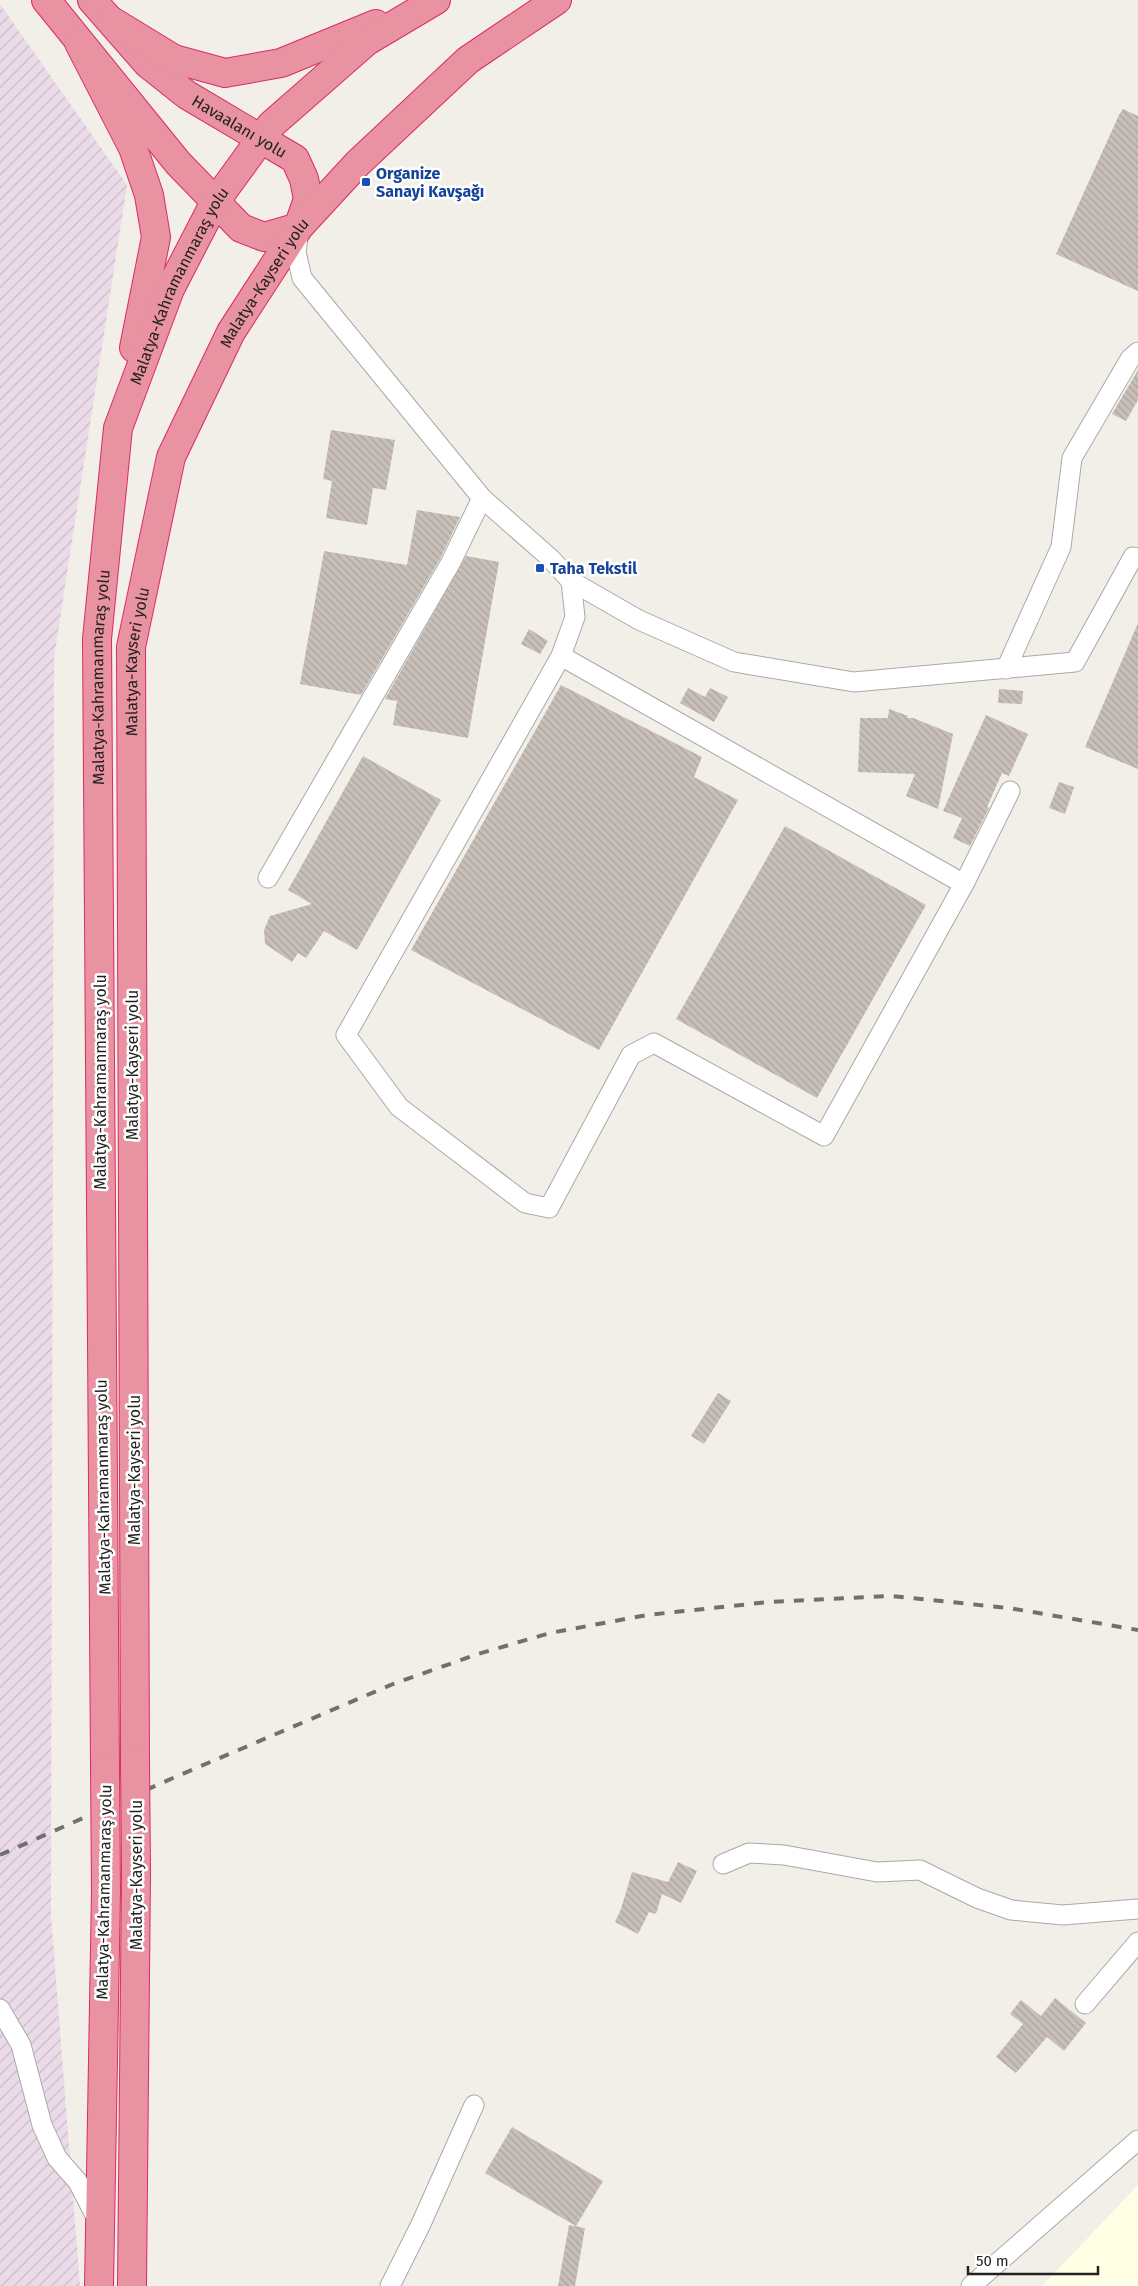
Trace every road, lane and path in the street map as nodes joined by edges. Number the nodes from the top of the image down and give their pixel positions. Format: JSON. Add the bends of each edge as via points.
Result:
{"nodes":[{"id":1,"x":46,"y":0,"type":"edge"},
{"id":2,"x":92,"y":0,"type":"edge"},
{"id":3,"x":434,"y":0,"type":"edge"},
{"id":4,"x":557,"y":0,"type":"edge"},
{"id":5,"x":110,"y":20,"type":"junction"},
{"id":6,"x":78,"y":43,"type":"junction"},
{"id":7,"x":261,"y":140,"type":"junction"},
{"id":8,"x":216,"y":202,"type":"junction"},
{"id":9,"x":299,"y":227,"type":"junction"},
{"id":10,"x":1138,"y":352,"type":"edge"},
{"id":11,"x":118,"y":428,"type":"junction"},
{"id":12,"x":482,"y":498,"type":"junction"},
{"id":13,"x":1138,"y":558,"type":"edge"},
{"id":14,"x":571,"y":581,"type":"junction"},
{"id":15,"x":561,"y":656,"type":"junction"},
{"id":16,"x":1006,"y":668,"type":"junction"},
{"id":17,"x":1010,"y":791,"type":"dead end"},
{"id":18,"x":268,"y":878,"type":"dead end"},
{"id":19,"x":964,"y":884,"type":"junction"},
{"id":20,"x":722,"y":1864,"type":"dead end"},
{"id":21,"x":1138,"y":1909,"type":"edge"},
{"id":22,"x":1138,"y":1942,"type":"edge"},
{"id":23,"x":1085,"y":2004,"type":"dead end"},
{"id":24,"x":0,"y":2009,"type":"edge"},
{"id":25,"x":474,"y":2105,"type":"dead end"},
{"id":26,"x":1138,"y":2140,"type":"edge"},
{"id":27,"x":98,"y":2222,"type":"junction"},
{"id":28,"x":99,"y":2286,"type":"edge"},
{"id":29,"x":132,"y":2286,"type":"edge"},
{"id":30,"x":390,"y":2286,"type":"edge"},
{"id":31,"x":971,"y":2286,"type":"edge"}],
"edges":[{"from":1,"to":6,"type":"highway"},
{"from":2,"to":5,"type":"highway","name":"Havaalanı yolu"},
{"from":3,"to":5,"type":"highway","via":[[281,64],[224,73],[174,60]]},
{"from":3,"to":7,"type":"highway","name":"Malatya-Kahramanmaraş yolu","via":[[367,41],[271,125]]},
{"from":4,"to":9,"type":"highway","name":"Malatya-Kayseri yolu","via":[[468,60],[358,163]]},
{"from":5,"to":7,"type":"highway","name":"Havaalanı yolu","via":[[148,64],[187,95]]},
{"from":6,"to":8,"type":"highway","via":[[178,163]]},
{"from":6,"to":11,"type":"highway","via":[[133,148],[149,195],[156,237]]},
{"from":7,"to":8,"type":"highway","name":"Malatya-Kahramanmaraş yolu"},
{"from":7,"to":9,"type":"highway","name":"Havaalanı yolu","via":[[295,159],[304,179],[308,199]]},
{"from":8,"to":9,"type":"highway","via":[[241,228],[264,236]]},
{"from":8,"to":11,"type":"highway","name":"Malatya-Kahramanmaraş yolu","via":[[170,289]]},
{"from":9,"to":12,"type":"street","via":[[296,252],[302,278]]},
{"from":9,"to":29,"type":"highway","name":"Malatya-Kayseri yolu","bridge":true,"via":[[231,332],[171,457],[131,647],[136,1872]]},
{"from":10,"to":16,"type":"street","via":[[1130,359],[1072,458],[1060,547]]},
{"from":11,"to":27,"type":"highway","name":"Malatya-Kahramanmaraş yolu","bridge":true,"via":[[97,639],[106,1766]]},
{"from":12,"to":14,"type":"street"},
{"from":12,"to":18,"type":"street","via":[[451,562]]},
{"from":13,"to":16,"type":"street","via":[[1133,557],[1075,662]]},
{"from":14,"to":15,"type":"street","via":[[575,617]]},
{"from":14,"to":16,"type":"street","via":[[639,620],[734,662],[854,682]]},
{"from":15,"to":19,"type":"street"},
{"from":15,"to":19,"type":"street","via":[[346,1035],[398,1107],[525,1203],[549,1208],[631,1055],[654,1043],[824,1136]]},
{"from":17,"to":19,"type":"street"},
{"from":20,"to":21,"type":"street","via":[[748,1853],[784,1855],[877,1872],[920,1870],[977,1898],[1011,1910],[1063,1915]]},
{"from":22,"to":23,"type":"street"},
{"from":24,"to":27,"type":"street","via":[[21,2045],[42,2125],[57,2158],[78,2182]]},
{"from":25,"to":30,"type":"street"},
{"from":26,"to":31,"type":"street"},
{"from":27,"to":28,"type":"highway","name":"Malatya-Kahramanmaraş yolu"}]}
